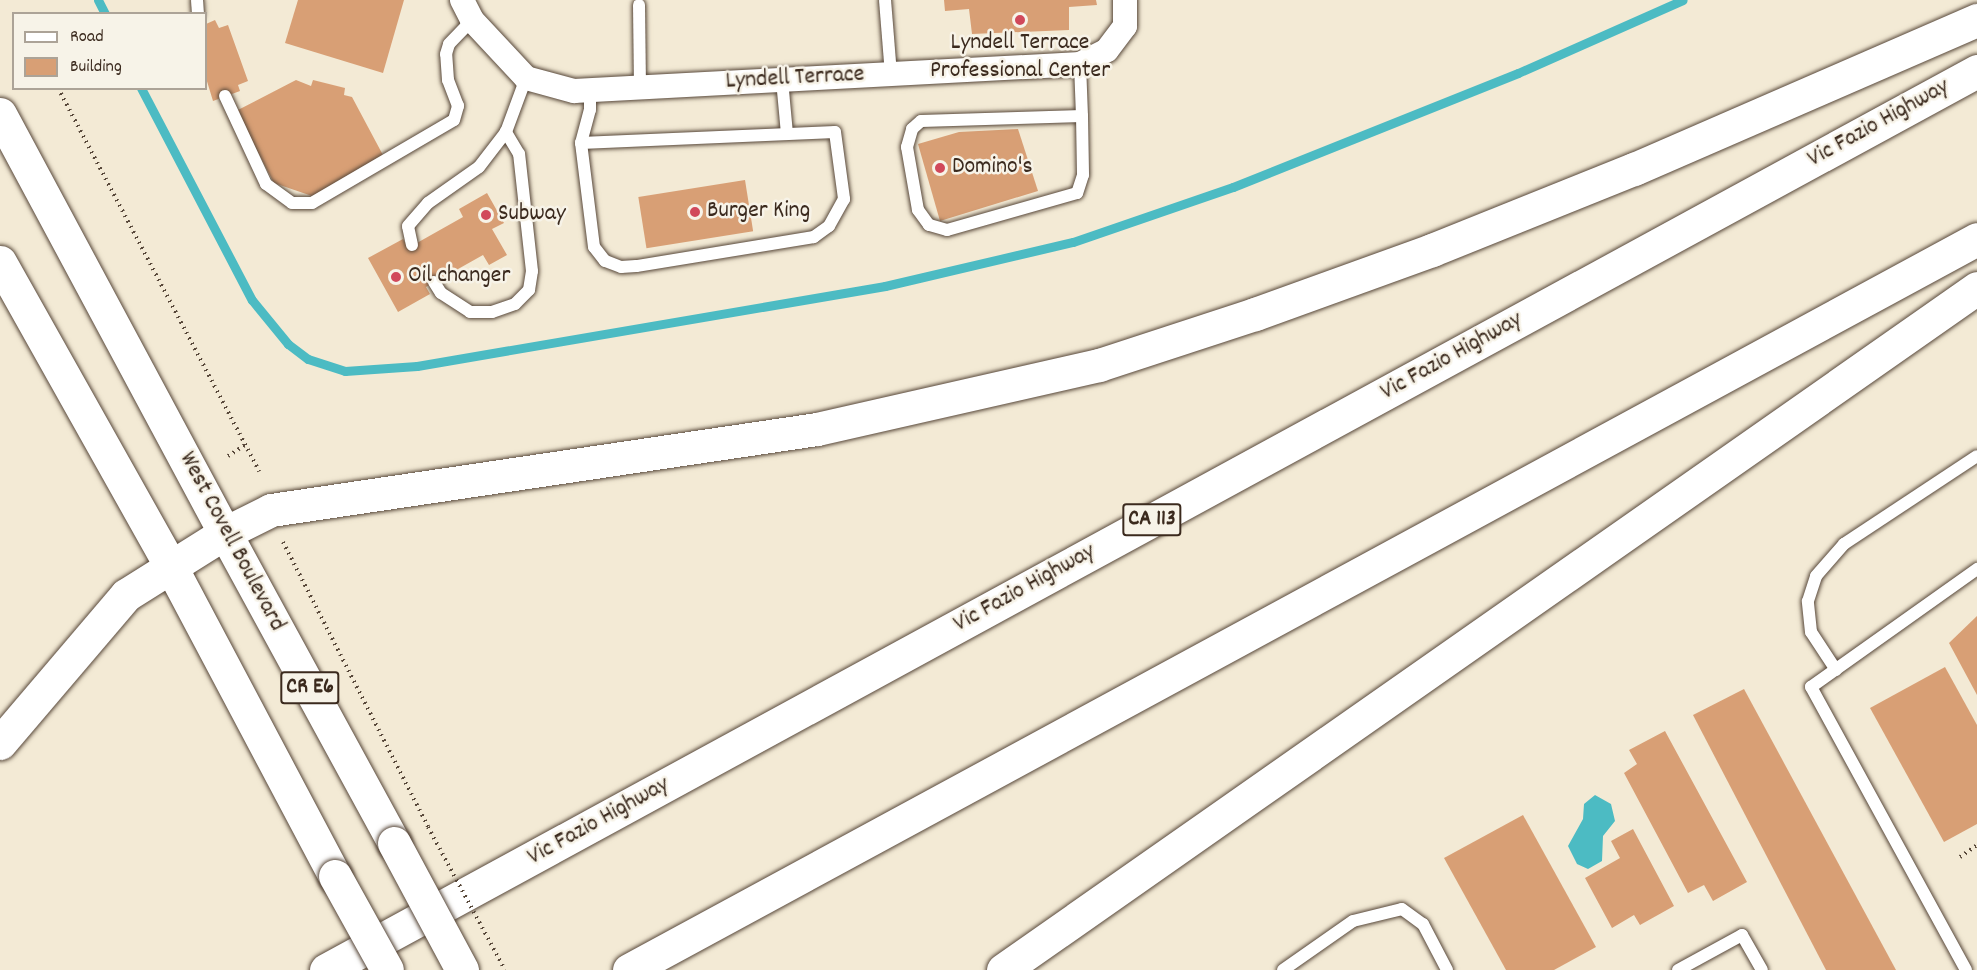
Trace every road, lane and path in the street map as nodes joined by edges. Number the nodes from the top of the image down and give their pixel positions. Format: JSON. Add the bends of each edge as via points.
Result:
{"nodes":[{"id":1,"x":885,"y":0,"type":"edge"},
{"id":2,"x":1125,"y":0,"type":"edge"},
{"id":3,"x":639,"y":5,"type":"dead end"},
{"id":4,"x":467,"y":10,"type":"edge"},
{"id":5,"x":1977,"y":20,"type":"edge"},
{"id":6,"x":1080,"y":64,"type":"junction"},
{"id":7,"x":1977,"y":71,"type":"edge"},
{"id":8,"x":891,"y":74,"type":"junction"},
{"id":9,"x":526,"y":78,"type":"junction"},
{"id":10,"x":782,"y":80,"type":"junction"},
{"id":11,"x":640,"y":88,"type":"junction"},
{"id":12,"x":59,"y":90,"type":"edge"},
{"id":13,"x":590,"y":90,"type":"junction"},
{"id":14,"x":225,"y":96,"type":"dead end"},
{"id":15,"x":0,"y":114,"type":"edge"},
{"id":16,"x":1082,"y":116,"type":"junction"},
{"id":17,"x":506,"y":132,"type":"junction"},
{"id":18,"x":787,"y":134,"type":"junction"},
{"id":19,"x":581,"y":143,"type":"junction"},
{"id":20,"x":1977,"y":240,"type":"edge"},
{"id":21,"x":412,"y":245,"type":"dead end"},
{"id":22,"x":0,"y":261,"type":"edge"},
{"id":23,"x":434,"y":282,"type":"dead end"},
{"id":24,"x":1977,"y":288,"type":"edge"},
{"id":25,"x":245,"y":445,"type":"junction"},
{"id":26,"x":228,"y":456,"type":"dead end"},
{"id":27,"x":1977,"y":456,"type":"edge"},
{"id":28,"x":259,"y":471,"type":"dead end"},
{"id":29,"x":225,"y":533,"type":"junction"},
{"id":30,"x":281,"y":538,"type":"dead end"},
{"id":31,"x":170,"y":565,"type":"junction"},
{"id":32,"x":1977,"y":569,"type":"edge"},
{"id":33,"x":1836,"y":670,"type":"junction"},
{"id":34,"x":0,"y":743,"type":"edge"},
{"id":35,"x":1977,"y":845,"type":"edge"},
{"id":36,"x":1960,"y":856,"type":"dead end"},
{"id":37,"x":326,"y":970,"type":"edge"},
{"id":38,"x":387,"y":970,"type":"edge"},
{"id":39,"x":462,"y":970,"type":"edge"},
{"id":40,"x":505,"y":970,"type":"edge"},
{"id":41,"x":629,"y":970,"type":"edge"},
{"id":42,"x":1003,"y":970,"type":"edge"},
{"id":43,"x":1283,"y":970,"type":"edge"},
{"id":44,"x":1447,"y":970,"type":"edge"},
{"id":45,"x":1678,"y":970,"type":"edge"},
{"id":46,"x":1762,"y":970,"type":"edge"},
{"id":47,"x":1966,"y":970,"type":"edge"}],
"edges":[{"from":1,"to":8,"type":"lane"},
{"from":2,"to":6,"type":"street","name":"Lyndell Terrace","via":[[1125,26],[1107,50]]},
{"from":3,"to":11,"type":"lane"},
{"from":4,"to":9,"type":"street"},
{"from":4,"to":14,"type":"lane","via":[[446,54],[448,80],[458,106],[454,120],[312,203],[292,203],[266,184]]},
{"from":5,"to":29,"type":"main road","via":[[1634,169],[1421,254],[1255,315],[1099,365],[817,429],[292,505]]},
{"from":6,"to":8,"type":"street","name":"Lyndell Terrace"},
{"from":6,"to":16,"type":"lane"},
{"from":7,"to":37,"type":"main road","name":"Vic Fazio Highway","number":"CA 113"},
{"from":8,"to":10,"type":"street","name":"Lyndell Terrace"},
{"from":9,"to":13,"type":"street","name":"Lyndell Terrace","via":[[574,91]]},
{"from":9,"to":17,"type":"lane"},
{"from":10,"to":11,"type":"street","name":"Lyndell Terrace"},
{"from":10,"to":18,"type":"lane"},
{"from":11,"to":13,"type":"street","name":"Lyndell Terrace"},
{"from":12,"to":25,"type":"path"},
{"from":13,"to":19,"type":"lane","via":[[590,110]]},
{"from":15,"to":29,"type":"main road","name":"West Covell Boulevard","number":"CR E6"},
{"from":16,"to":16,"type":"lane","via":[[921,122],[912,129],[907,147],[918,210],[929,225],[947,230],[1077,193],[1083,175]]},
{"from":17,"to":21,"type":"lane","via":[[479,167],[428,203],[408,226]]},
{"from":17,"to":23,"type":"lane","via":[[519,154],[532,270],[528,290],[515,304],[492,312],[470,312],[441,293]]},
{"from":18,"to":19,"type":"lane"},
{"from":18,"to":19,"type":"lane","via":[[835,132],[844,199],[829,226],[813,237],[621,267],[605,261],[594,247]]},
{"from":20,"to":41,"type":"main road"},
{"from":22,"to":31,"type":"main road","number":"CR E6"},
{"from":24,"to":42,"type":"main road"},
{"from":25,"to":26,"type":"path"},
{"from":25,"to":28,"type":"path"},
{"from":27,"to":33,"type":"lane","via":[[1844,544],[1816,576],[1808,601],[1810,632]]},
{"from":29,"to":31,"type":"main road"},
{"from":29,"to":39,"type":"main road","name":"West Covell Boulevard","number":"CR E6","bridge":true},
{"from":30,"to":40,"type":"path","bridge":true},
{"from":31,"to":34,"type":"main road","via":[[126,595]]},
{"from":31,"to":38,"type":"main road","number":"CR E6","bridge":true},
{"from":32,"to":33,"type":"lane"},
{"from":33,"to":47,"type":"lane","via":[[1811,687]]},
{"from":35,"to":36,"type":"path"},
{"from":43,"to":44,"type":"lane","via":[[1353,921],[1402,909],[1423,924]]},
{"from":45,"to":46,"type":"lane","via":[[1742,935]]}]}
